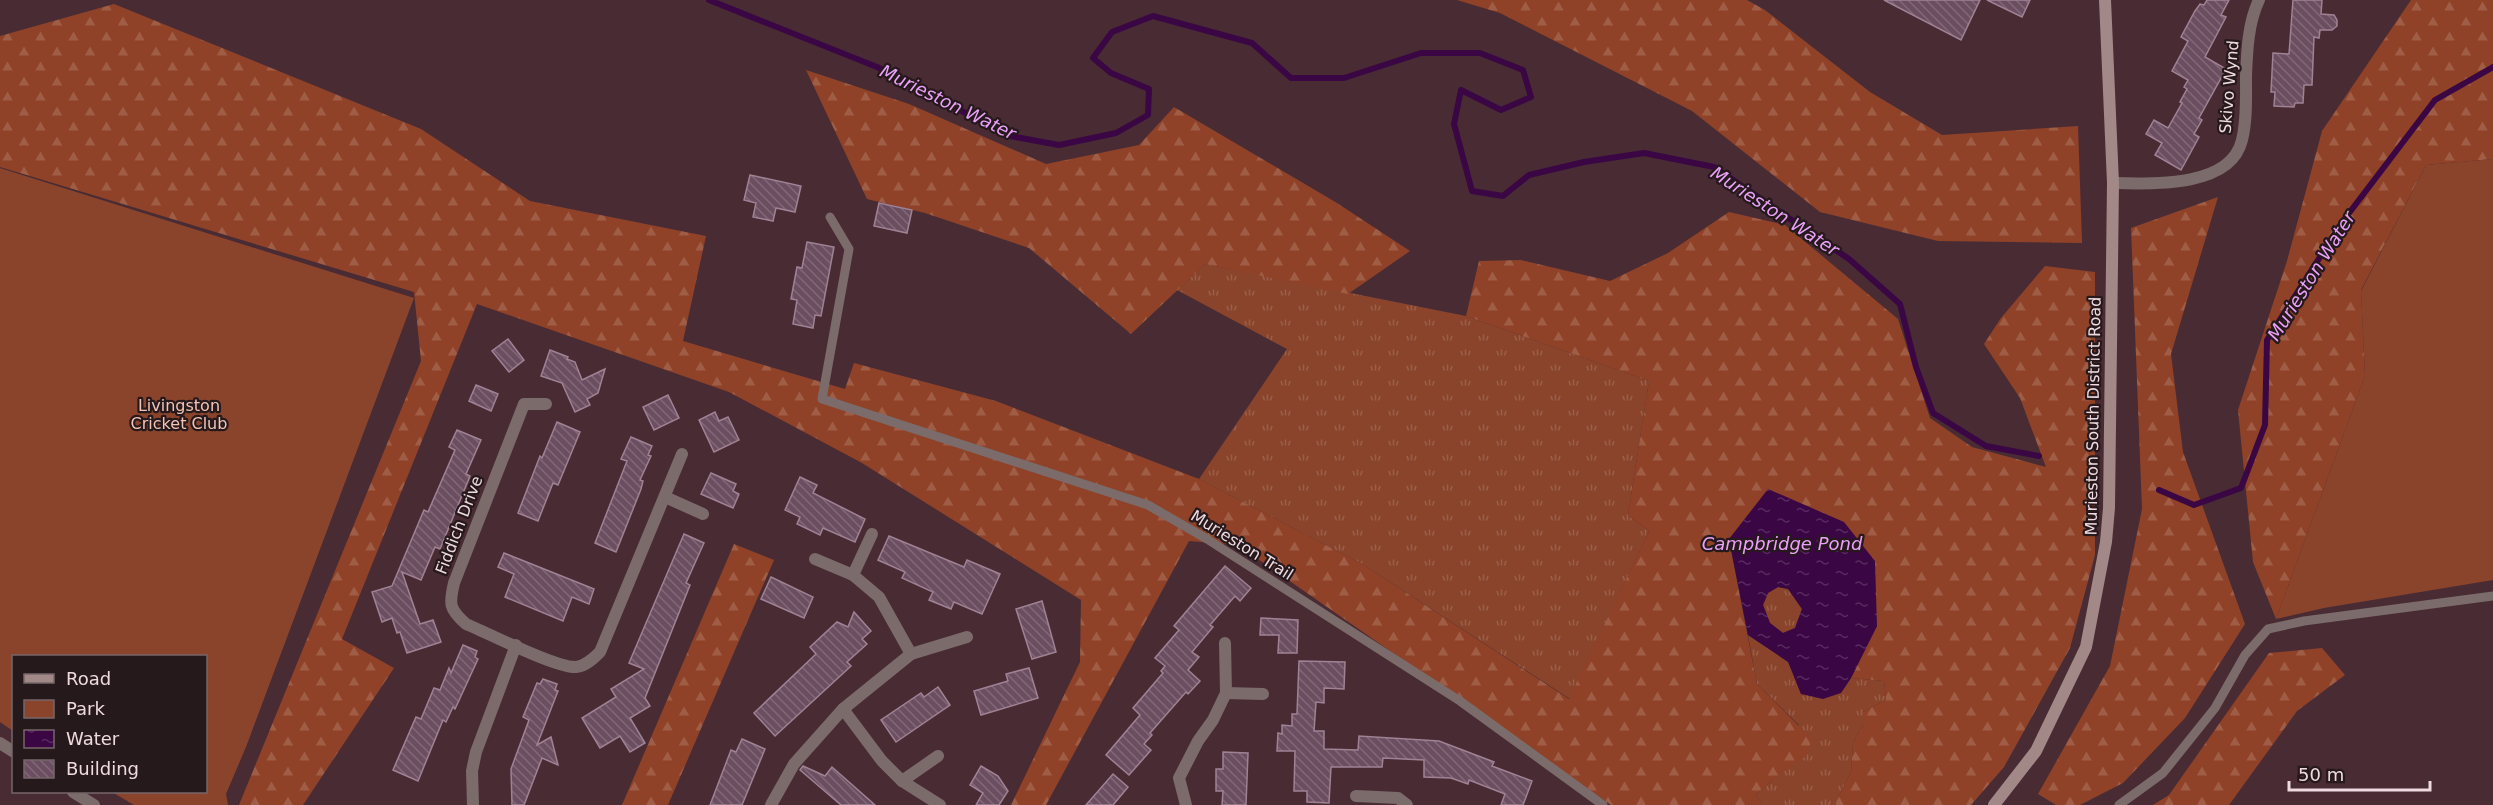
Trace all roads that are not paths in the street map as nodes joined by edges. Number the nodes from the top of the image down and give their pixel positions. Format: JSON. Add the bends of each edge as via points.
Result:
{"nodes":[{"id":1,"x":2105,"y":0,"type":"edge"},
{"id":2,"x":2259,"y":0,"type":"edge"},
{"id":3,"x":2113,"y":183,"type":"junction"},
{"id":4,"x":830,"y":217,"type":"dead end"},
{"id":5,"x":546,"y":404,"type":"dead end"},
{"id":6,"x":682,"y":454,"type":"dead end"},
{"id":7,"x":665,"y":497,"type":"junction"},
{"id":8,"x":703,"y":514,"type":"dead end"},
{"id":9,"x":872,"y":534,"type":"dead end"},
{"id":10,"x":815,"y":559,"type":"dead end"},
{"id":11,"x":854,"y":575,"type":"junction"},
{"id":12,"x":2493,"y":596,"type":"edge"},
{"id":13,"x":967,"y":637,"type":"dead end"},
{"id":14,"x":1225,"y":643,"type":"dead end"},
{"id":15,"x":516,"y":645,"type":"junction"},
{"id":16,"x":911,"y":654,"type":"junction"},
{"id":17,"x":1227,"y":693,"type":"junction"},
{"id":18,"x":1263,"y":694,"type":"dead end"},
{"id":19,"x":843,"y":709,"type":"junction"},
{"id":20,"x":938,"y":756,"type":"dead end"},
{"id":21,"x":902,"y":781,"type":"junction"},
{"id":22,"x":75,"y":793,"type":"edge"},
{"id":23,"x":1356,"y":796,"type":"dead end"},
{"id":24,"x":94,"y":805,"type":"edge"},
{"id":25,"x":473,"y":805,"type":"edge"},
{"id":26,"x":771,"y":805,"type":"edge"},
{"id":27,"x":940,"y":805,"type":"edge"},
{"id":28,"x":1186,"y":805,"type":"edge"},
{"id":29,"x":1407,"y":805,"type":"edge"},
{"id":30,"x":1603,"y":805,"type":"edge"},
{"id":31,"x":1994,"y":805,"type":"edge"},
{"id":32,"x":2120,"y":805,"type":"edge"}],
"edges":[{"from":1,"to":3,"type":"street","name":"Murieston South District Road"},
{"from":2,"to":3,"type":"street","name":"Skivo Wynd","via":[[2247,48],[2242,142],[2232,160],[2217,171],[2187,181]]},
{"from":3,"to":31,"type":"street","name":"Murieston South District Road","via":[[2109,508],[2086,647],[2037,751]]},
{"from":4,"to":30,"type":"lane","name":"Murieston Trail","via":[[849,249],[822,399],[1148,505],[1460,701]]},
{"from":5,"to":15,"type":"street","name":"Fiddich Drive","via":[[524,404],[450,601],[454,614],[466,624]]},
{"from":6,"to":7,"type":"street","name":"Fiddich Drive"},
{"from":7,"to":8,"type":"street"},
{"from":7,"to":15,"type":"street","name":"Fiddich Drive","via":[[600,652],[577,667],[557,663]]},
{"from":9,"to":11,"type":"street"},
{"from":10,"to":11,"type":"street"},
{"from":11,"to":16,"type":"street","via":[[879,597]]},
{"from":12,"to":32,"type":"lane","via":[[2268,629],[2244,655],[2215,708],[2163,773]]},
{"from":13,"to":16,"type":"street"},
{"from":14,"to":17,"type":"street"},
{"from":15,"to":25,"type":"street","via":[[476,752]]},
{"from":16,"to":19,"type":"street"},
{"from":17,"to":18,"type":"street"},
{"from":17,"to":28,"type":"street","via":[[1179,778]]},
{"from":19,"to":21,"type":"street"},
{"from":19,"to":26,"type":"street","via":[[794,764]]},
{"from":20,"to":21,"type":"street"},
{"from":21,"to":27,"type":"street"},
{"from":22,"to":24,"type":"street"},
{"from":23,"to":29,"type":"street","via":[[1398,798]]}]}
